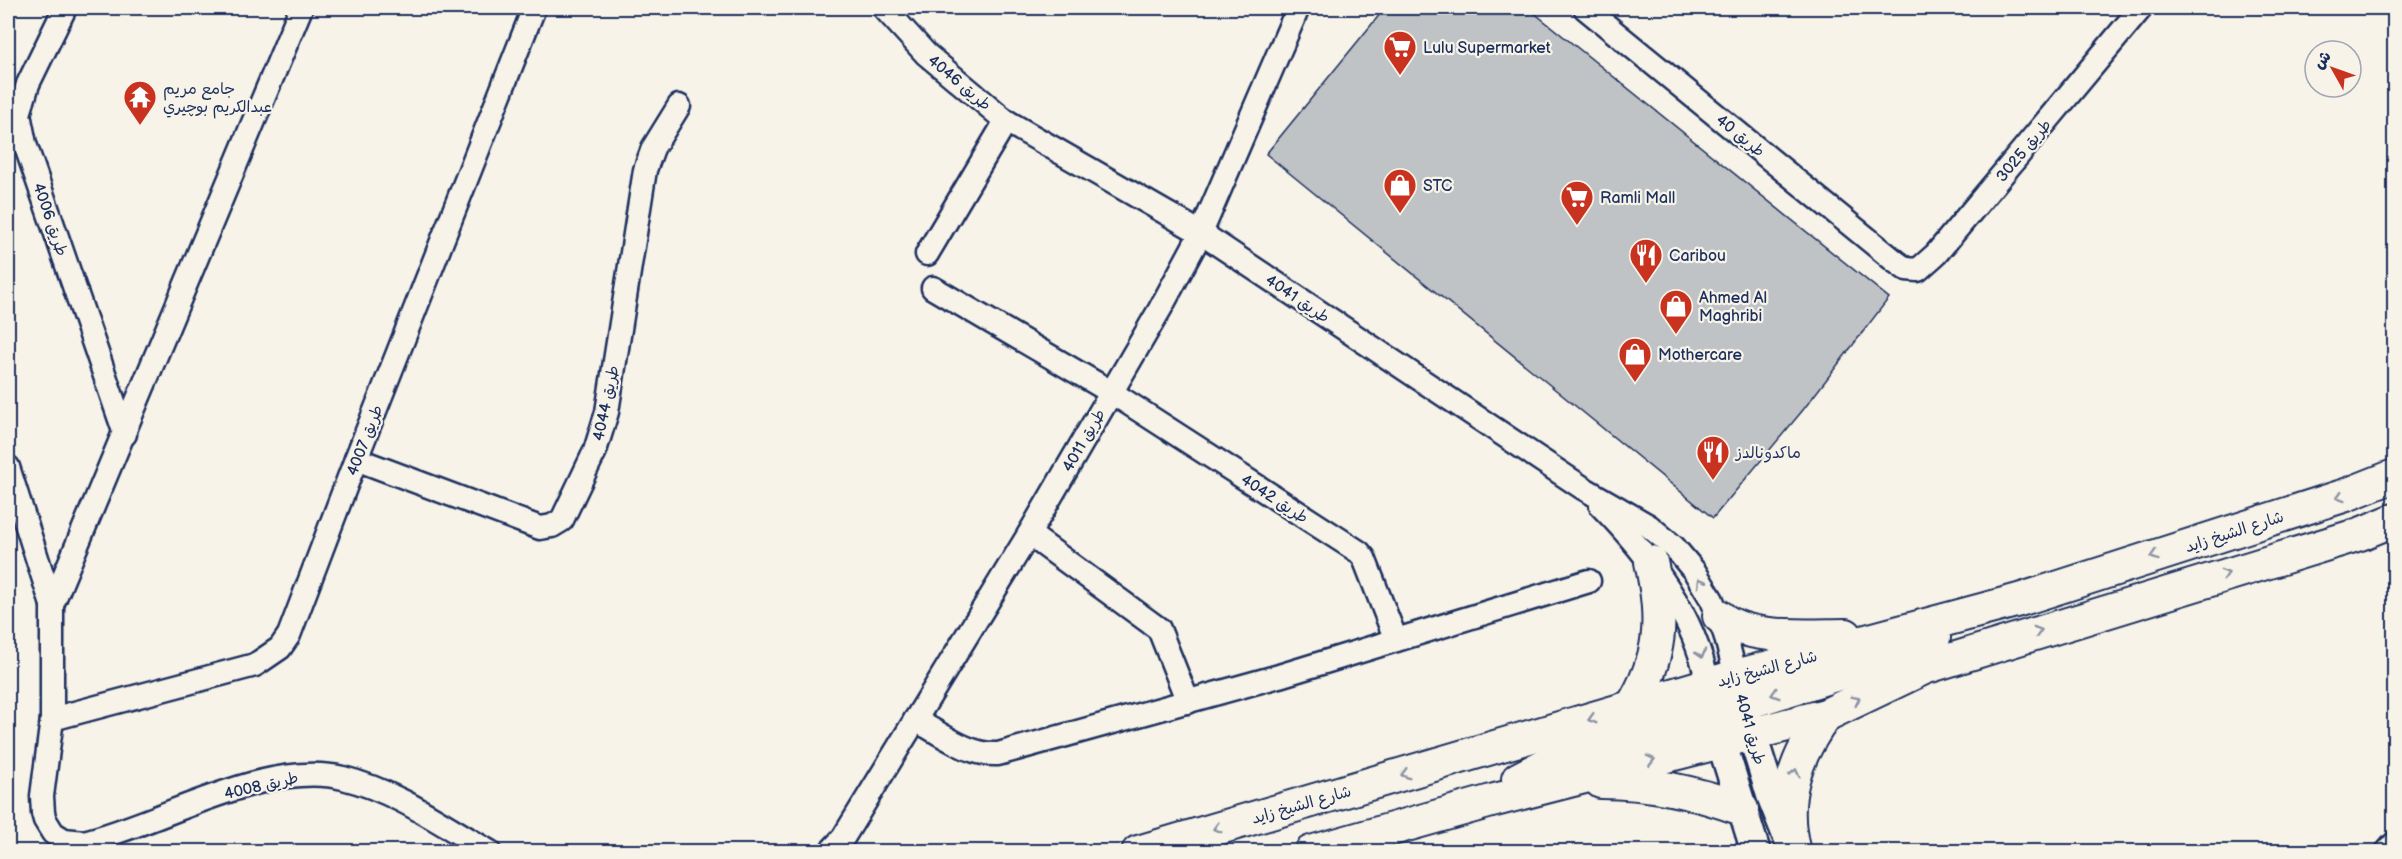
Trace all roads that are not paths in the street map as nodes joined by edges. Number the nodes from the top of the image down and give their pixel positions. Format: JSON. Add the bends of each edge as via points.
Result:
{"nodes":[{"id":1,"x":65,"y":8,"type":"edge"},
{"id":2,"x":301,"y":8,"type":"edge"},
{"id":3,"x":534,"y":8,"type":"edge"},
{"id":4,"x":884,"y":8,"type":"edge"},
{"id":5,"x":1298,"y":8,"type":"edge"},
{"id":6,"x":1585,"y":8,"type":"edge"},
{"id":7,"x":2132,"y":11,"type":"edge"},
{"id":8,"x":679,"y":106,"type":"dead end"},
{"id":9,"x":1006,"y":121,"type":"junction"},
{"id":10,"x":1201,"y":233,"type":"junction"},
{"id":11,"x":927,"y":254,"type":"dead end"},
{"id":12,"x":1896,"y":262,"type":"joint"},
{"id":13,"x":933,"y":288,"type":"dead end"},
{"id":14,"x":1111,"y":392,"type":"junction"},
{"id":15,"x":124,"y":434,"type":"junction"},
{"id":16,"x":356,"y":459,"type":"junction"},
{"id":17,"x":8,"y":467,"type":"edge"},
{"id":18,"x":2394,"y":476,"type":"edge"},
{"id":19,"x":1583,"y":488,"type":"junction"},
{"id":20,"x":2394,"y":520,"type":"edge"},
{"id":21,"x":1029,"y":534,"type":"junction"},
{"id":22,"x":1650,"y":562,"type":"junction"},
{"id":23,"x":1589,"y":582,"type":"dead end"},
{"id":24,"x":52,"y":604,"type":"junction"},
{"id":25,"x":1984,"y":609,"type":"junction"},
{"id":26,"x":1719,"y":616,"type":"junction"},
{"id":27,"x":1882,"y":636,"type":"junction"},
{"id":28,"x":1396,"y":640,"type":"junction"},
{"id":29,"x":1188,"y":702,"type":"junction"},
{"id":30,"x":1730,"y":702,"type":"junction"},
{"id":31,"x":1631,"y":708,"type":"junction"},
{"id":32,"x":1826,"y":715,"type":"junction"},
{"id":33,"x":52,"y":718,"type":"junction"},
{"id":34,"x":915,"y":720,"type":"junction"},
{"id":35,"x":1721,"y":742,"type":"junction"},
{"id":36,"x":1567,"y":781,"type":"junction"},
{"id":37,"x":1495,"y":800,"type":"junction"},
{"id":38,"x":1742,"y":809,"type":"junction"},
{"id":39,"x":490,"y":852,"type":"edge"},
{"id":40,"x":830,"y":852,"type":"edge"},
{"id":41,"x":1138,"y":852,"type":"edge"},
{"id":42,"x":1311,"y":852,"type":"edge"},
{"id":43,"x":1756,"y":852,"type":"edge"},
{"id":44,"x":1794,"y":852,"type":"edge"}],
"edges":[{"from":1,"to":15,"type":"street","name":"طريق 4006","via":[[28,84],[19,114],[25,144]]},
{"from":2,"to":15,"type":"street"},
{"from":3,"to":16,"type":"street","name":"طريق 4007"},
{"from":4,"to":9,"type":"street","name":"طريق 4046","via":[[926,54]]},
{"from":5,"to":10,"type":"street","name":"طريق 4011"},
{"from":6,"to":12,"type":"street","name":"طريق 40"},
{"from":7,"to":12,"type":"street","name":"طريق 3025","via":[[1927,264],[1918,270]]},
{"from":8,"to":16,"type":"street","name":"طريق 4044","via":[[653,148],[645,170],[606,412],[595,451],[562,520],[540,528]]},
{"from":9,"to":10,"type":"street","name":"طريق 4041"},
{"from":9,"to":11,"type":"street","name":"طريق 4046"},
{"from":10,"to":14,"type":"street","name":"طريق 4011"},
{"from":10,"to":19,"type":"street","name":"طريق 4041"},
{"from":13,"to":14,"type":"street","name":"طريق 4042"},
{"from":14,"to":21,"type":"street","name":"طريق 4011"},
{"from":14,"to":28,"type":"street","name":"طريق 4042","via":[[1359,552]]},
{"from":15,"to":24,"type":"street"},
{"from":16,"to":33,"type":"street","name":"طريق 4007","via":[[296,620],[274,653],[255,665]]},
{"from":17,"to":24,"type":"street"},
{"from":18,"to":25,"type":"main road","name":"شارع الشيخ زايد","one_way":true,"via":[[2346,495]]},
{"from":19,"to":22,"type":"street","name":"طريق 4041"},
{"from":26,"to":19,"type":"street","name":"طريق 4041","one_way":true,"via":[[1695,572],[1674,547],[1649,526]]},
{"from":32,"to":20,"type":"main road","name":"شارع الشيخ زايد","one_way":true,"via":[[1924,668],[2360,534]]},
{"from":21,"to":29,"type":"street","via":[[1160,629]]},
{"from":21,"to":34,"type":"street","name":"طريق 4011"},
{"from":22,"to":30,"type":"street","name":"طريق 4041","one_way":true,"via":[[1683,613]]},
{"from":22,"to":31,"type":"main road","via":[[1658,603],[1657,643],[1653,664]]},
{"from":23,"to":28,"type":"street"},
{"from":24,"to":33,"type":"street"},
{"from":25,"to":27,"type":"main road","name":"شارع الشيخ زايد"},
{"from":25,"to":30,"type":"main road","one_way":true,"via":[[1889,658]]},
{"from":26,"to":27,"type":"main road","via":[[1736,628],[1761,632]]},
{"from":26,"to":30,"type":"street","name":"طريق 4041"},
{"from":27,"to":30,"type":"main road","name":"شارع الشيخ زايد"},
{"from":28,"to":29,"type":"street"},
{"from":29,"to":34,"type":"street","via":[[998,754],[970,750]]},
{"from":30,"to":31,"type":"main road","name":"شارع الشيخ زايد"},
{"from":30,"to":32,"type":"main road","name":"شارع الشيخ زايد"},
{"from":30,"to":35,"type":"main road","name":"شارع الشيخ زايد"},
{"from":30,"to":37,"type":"main road","via":[[1547,764],[1519,778]]},
{"from":30,"to":44,"type":"street","name":"طريق 4041"},
{"from":31,"to":41,"type":"main road","name":"شارع الشيخ زايد","one_way":true},
{"from":44,"to":32,"type":"main road","one_way":true,"via":[[1788,829],[1796,766],[1808,739]]},
{"from":33,"to":39,"type":"street","name":"طريق 4008","via":[[42,796],[48,828],[58,837],[77,842],[92,840],[238,788],[311,774],[345,778],[369,787]]},
{"from":34,"to":40,"type":"street","name":"طريق 4011","via":[[843,838]]},
{"from":36,"to":35,"type":"main road","name":"شارع الشيخ زايد","one_way":true},
{"from":35,"to":38,"type":"street","name":"طريق 4041"},
{"from":36,"to":37,"type":"main road","name":"شارع الشيخ زايد"},
{"from":36,"to":38,"type":"main road","via":[[1651,785],[1701,794]]},
{"from":37,"to":42,"type":"main road","name":"شارع الشيخ زايد"},
{"from":38,"to":43,"type":"street","name":"طريق 4041"}]}
